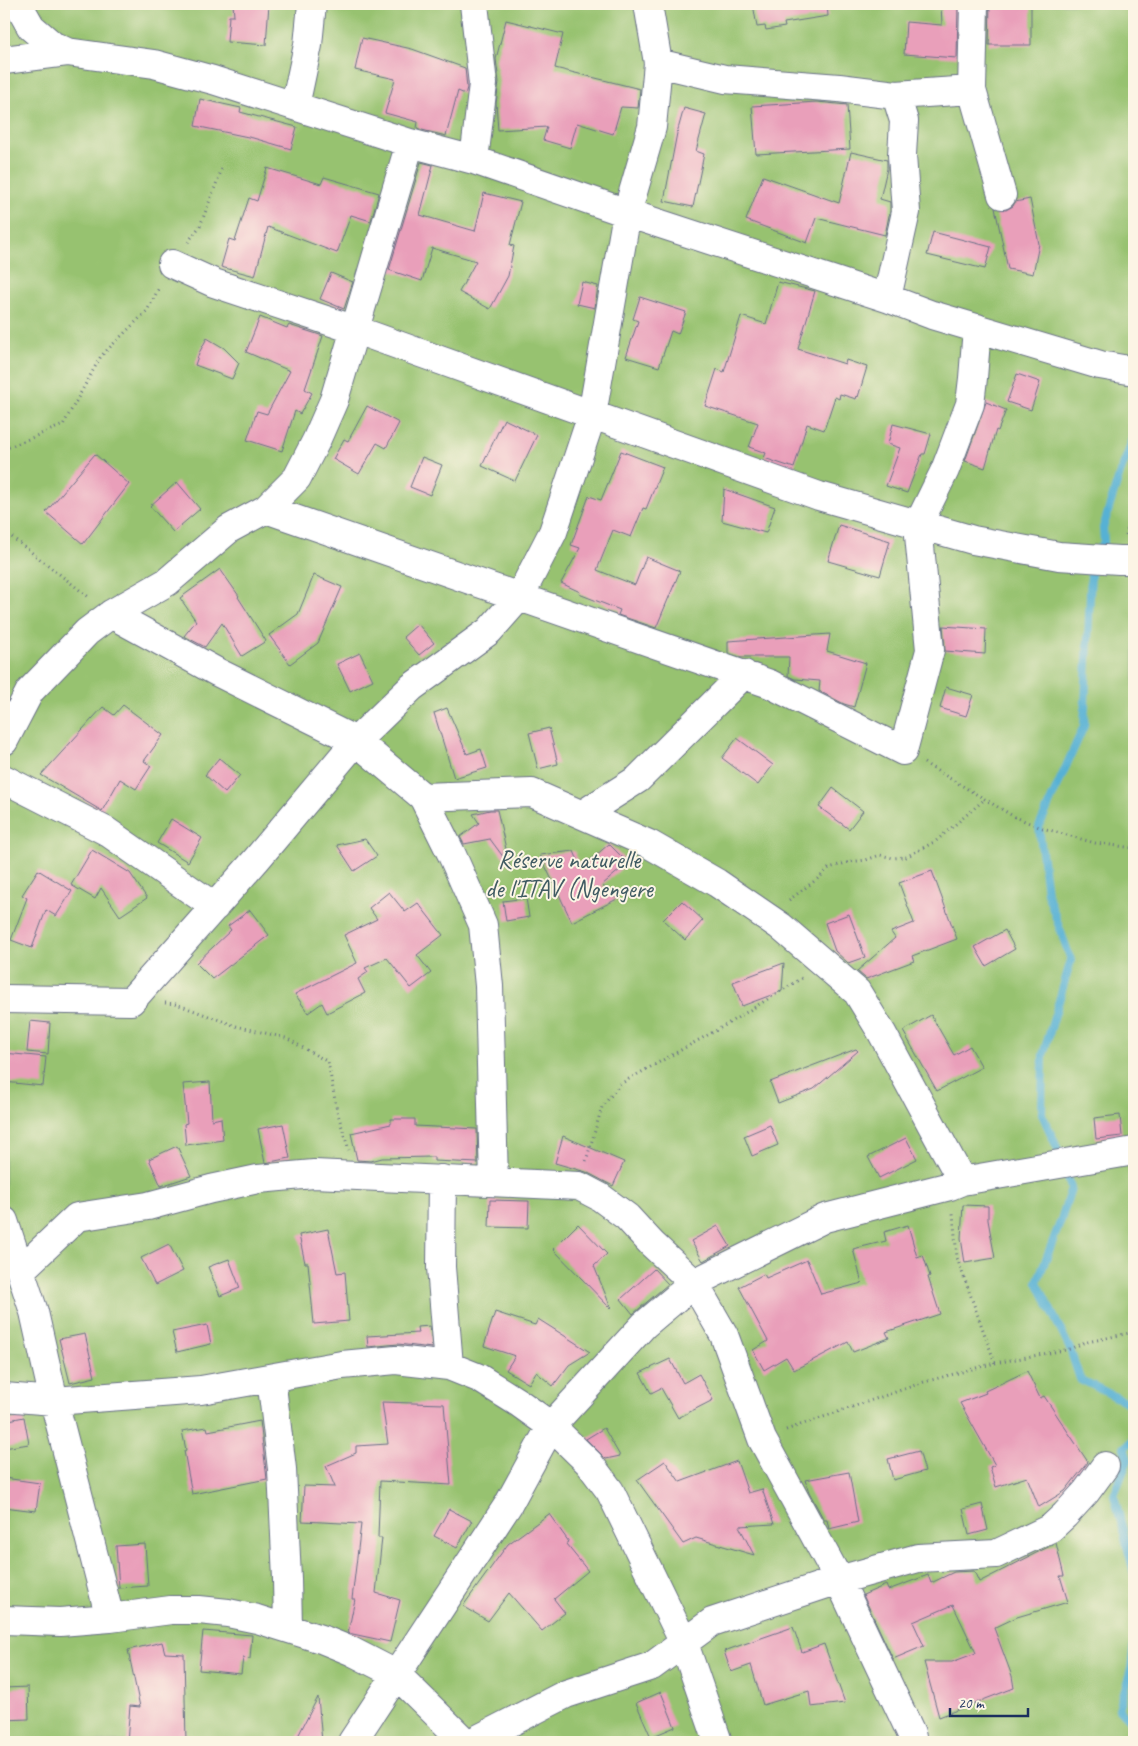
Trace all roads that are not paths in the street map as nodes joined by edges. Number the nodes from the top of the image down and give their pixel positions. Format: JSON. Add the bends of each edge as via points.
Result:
{"nodes":[{"id":1,"x":18,"y":4,"type":"edge"},
{"id":2,"x":312,"y":4,"type":"edge"},
{"id":3,"x":474,"y":4,"type":"edge"},
{"id":4,"x":648,"y":4,"type":"edge"},
{"id":5,"x":974,"y":4,"type":"edge"},
{"id":6,"x":67,"y":52,"type":"junction"},
{"id":7,"x":4,"y":60,"type":"edge"},
{"id":8,"x":658,"y":63,"type":"junction"},
{"id":9,"x":972,"y":90,"type":"junction"},
{"id":10,"x":896,"y":94,"type":"junction"},
{"id":11,"x":295,"y":106,"type":"junction"},
{"id":12,"x":410,"y":143,"type":"junction"},
{"id":13,"x":474,"y":160,"type":"junction"},
{"id":14,"x":1002,"y":195,"type":"dead end"},
{"id":15,"x":628,"y":213,"type":"junction"},
{"id":16,"x":172,"y":264,"type":"road end"},
{"id":17,"x":887,"y":298,"type":"junction"},
{"id":18,"x":977,"y":328,"type":"junction"},
{"id":19,"x":356,"y":330,"type":"junction"},
{"id":20,"x":1134,"y":371,"type":"edge"},
{"id":21,"x":592,"y":415,"type":"junction"},
{"id":22,"x":266,"y":509,"type":"junction"},
{"id":23,"x":918,"y":525,"type":"junction"},
{"id":24,"x":1134,"y":560,"type":"edge"},
{"id":25,"x":520,"y":596,"type":"junction"},
{"id":26,"x":111,"y":614,"type":"junction"},
{"id":27,"x":744,"y":674,"type":"junction"},
{"id":28,"x":4,"y":741,"type":"edge"},
{"id":29,"x":356,"y":741,"type":"junction"},
{"id":30,"x":4,"y":779,"type":"edge"},
{"id":31,"x":423,"y":797,"type":"junction"},
{"id":32,"x":583,"y":814,"type":"junction"},
{"id":33,"x":215,"y":907,"type":"junction"},
{"id":34,"x":4,"y":999,"type":"edge"},
{"id":35,"x":1134,"y":1151,"type":"edge"},
{"id":36,"x":442,"y":1180,"type":"junction"},
{"id":37,"x":494,"y":1182,"type":"junction"},
{"id":38,"x":956,"y":1183,"type":"junction"},
{"id":39,"x":4,"y":1221,"type":"edge"},
{"id":40,"x":13,"y":1256,"type":"edge"},
{"id":41,"x":694,"y":1283,"type":"junction"},
{"id":42,"x":449,"y":1366,"type":"junction"},
{"id":43,"x":271,"y":1378,"type":"junction"},
{"id":44,"x":4,"y":1397,"type":"edge"},
{"id":45,"x":54,"y":1401,"type":"junction"},
{"id":46,"x":551,"y":1426,"type":"junction"},
{"id":47,"x":1105,"y":1466,"type":"dead end"},
{"id":48,"x":839,"y":1580,"type":"junction"},
{"id":49,"x":110,"y":1618,"type":"junction"},
{"id":50,"x":4,"y":1620,"type":"edge"},
{"id":51,"x":288,"y":1628,"type":"junction"},
{"id":52,"x":684,"y":1643,"type":"junction"},
{"id":53,"x":396,"y":1674,"type":"junction"},
{"id":54,"x":352,"y":1742,"type":"edge"},
{"id":55,"x":465,"y":1742,"type":"edge"},
{"id":56,"x":472,"y":1742,"type":"edge"},
{"id":57,"x":718,"y":1742,"type":"edge"},
{"id":58,"x":913,"y":1742,"type":"edge"}],
"edges":[{"from":1,"to":6,"type":"street","via":[[31,27],[52,45]]},
{"from":2,"to":11,"type":"street","via":[[308,45]]},
{"from":3,"to":13,"type":"street","via":[[483,84]]},
{"from":4,"to":8,"type":"street"},
{"from":5,"to":9,"type":"street"},
{"from":6,"to":7,"type":"street"},
{"from":6,"to":11,"type":"street","via":[[154,64]]},
{"from":8,"to":10,"type":"street","via":[[725,79]]},
{"from":8,"to":15,"type":"street","via":[[652,127]]},
{"from":9,"to":10,"type":"street"},
{"from":9,"to":14,"type":"street"},
{"from":10,"to":17,"type":"street","via":[[904,121],[902,155],[906,212]]},
{"from":11,"to":12,"type":"street"},
{"from":12,"to":13,"type":"street"},
{"from":12,"to":19,"type":"street"},
{"from":13,"to":15,"type":"street"},
{"from":15,"to":17,"type":"street"},
{"from":15,"to":21,"type":"street"},
{"from":16,"to":19,"type":"street","via":[[214,283]]},
{"from":17,"to":18,"type":"street"},
{"from":18,"to":20,"type":"street","via":[[1100,365]]},
{"from":18,"to":23,"type":"street","via":[[970,404],[945,470]]},
{"from":19,"to":21,"type":"street"},
{"from":19,"to":22,"type":"street","via":[[334,400],[316,441],[296,478]]},
{"from":21,"to":23,"type":"street","via":[[819,496]]},
{"from":21,"to":25,"type":"street","via":[[553,532]]},
{"from":22,"to":25,"type":"street"},
{"from":22,"to":26,"type":"street","via":[[229,529],[167,582]]},
{"from":23,"to":24,"type":"street","via":[[973,540],[1059,556]]},
{"from":23,"to":27,"type":"street","via":[[930,650],[903,750]]},
{"from":25,"to":27,"type":"street"},
{"from":25,"to":29,"type":"street","via":[[489,631],[412,687]]},
{"from":26,"to":28,"type":"street","via":[[88,632],[30,692]]},
{"from":26,"to":29,"type":"street","via":[[217,672]]},
{"from":27,"to":32,"type":"street","via":[[638,779]]},
{"from":29,"to":31,"type":"street"},
{"from":29,"to":33,"type":"street"},
{"from":30,"to":33,"type":"street","via":[[106,831]]},
{"from":31,"to":32,"type":"street","via":[[532,793]]},
{"from":31,"to":37,"type":"street","via":[[483,925],[489,986]]},
{"from":32,"to":38,"type":"street","via":[[649,844],[717,883],[780,926],[858,992],[882,1033]]},
{"from":33,"to":34,"type":"street","via":[[132,1001]]},
{"from":35,"to":38,"type":"street"},
{"from":36,"to":37,"type":"street"},
{"from":36,"to":40,"type":"street","via":[[314,1174],[258,1179],[148,1206],[77,1216]]},
{"from":36,"to":42,"type":"street","via":[[441,1267]]},
{"from":37,"to":41,"type":"street","via":[[579,1186],[627,1217]]},
{"from":38,"to":41,"type":"street","via":[[826,1218]]},
{"from":39,"to":40,"type":"street"},
{"from":40,"to":45,"type":"street","via":[[34,1312]]},
{"from":41,"to":46,"type":"street","via":[[644,1325]]},
{"from":41,"to":48,"type":"street","via":[[724,1335],[762,1439]]},
{"from":42,"to":43,"type":"street","via":[[396,1360],[342,1365]]},
{"from":42,"to":46,"type":"street","via":[[479,1378]]},
{"from":43,"to":45,"type":"street","via":[[201,1390]]},
{"from":43,"to":51,"type":"street","via":[[282,1469]]},
{"from":44,"to":45,"type":"street"},
{"from":45,"to":49,"type":"street"},
{"from":46,"to":52,"type":"street","via":[[589,1464],[610,1491]]},
{"from":46,"to":53,"type":"street","via":[[508,1505]]},
{"from":47,"to":48,"type":"street","via":[[1086,1492],[1051,1528],[996,1554],[918,1558]]},
{"from":48,"to":52,"type":"street","via":[[712,1622]]},
{"from":48,"to":58,"type":"street"},
{"from":49,"to":50,"type":"street","via":[[60,1622]]},
{"from":49,"to":51,"type":"street","via":[[171,1610],[199,1610],[228,1613]]},
{"from":51,"to":53,"type":"street","via":[[351,1651]]},
{"from":52,"to":56,"type":"street","via":[[652,1666],[566,1694]]},
{"from":52,"to":57,"type":"street"},
{"from":53,"to":54,"type":"street"},
{"from":53,"to":55,"type":"street"}]}
